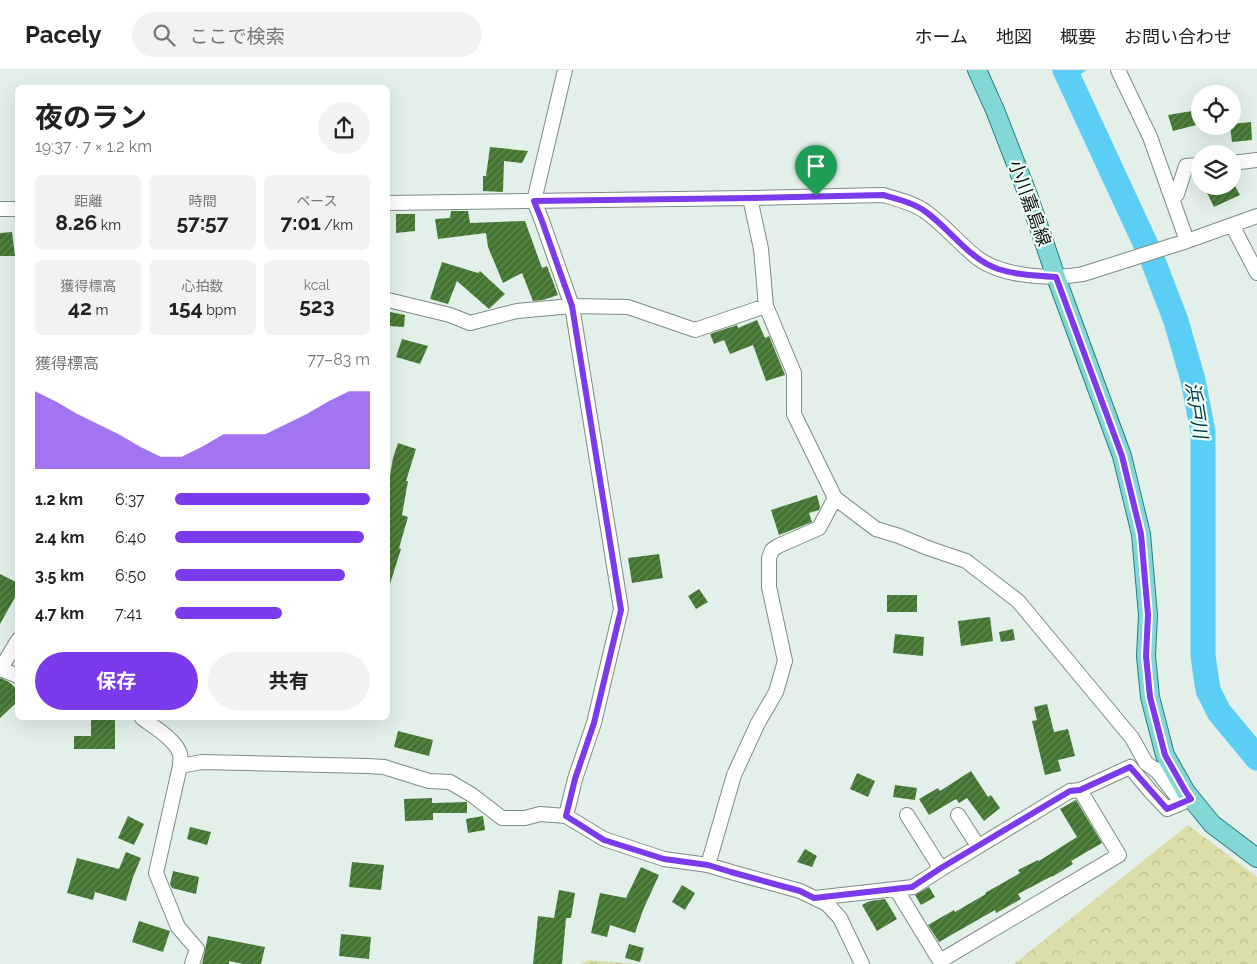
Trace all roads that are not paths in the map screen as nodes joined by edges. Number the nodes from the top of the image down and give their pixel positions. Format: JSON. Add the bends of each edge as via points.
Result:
{"nodes":[{"id":1,"x":564,"y":70,"type":"edge"},
{"id":2,"x":977,"y":70,"type":"edge"},
{"id":3,"x":1118,"y":70,"type":"edge"},
{"id":4,"x":1257,"y":160,"type":"edge"},
{"id":5,"x":1241,"y":162,"type":"edge"},
{"id":6,"x":1191,"y":166,"type":"edge"},
{"id":7,"x":750,"y":198,"type":"junction"},
{"id":8,"x":1172,"y":199,"type":"junction"},
{"id":9,"x":534,"y":201,"type":"junction"},
{"id":10,"x":390,"y":203,"type":"edge"},
{"id":11,"x":0,"y":209,"type":"edge"},
{"id":12,"x":15,"y":209,"type":"edge"},
{"id":13,"x":1257,"y":216,"type":"edge"},
{"id":14,"x":1232,"y":225,"type":"junction"},
{"id":15,"x":1183,"y":242,"type":"junction"},
{"id":16,"x":1257,"y":274,"type":"edge"},
{"id":17,"x":1056,"y":277,"type":"junction"},
{"id":18,"x":390,"y":300,"type":"edge"},
{"id":19,"x":572,"y":306,"type":"junction"},
{"id":20,"x":766,"y":306,"type":"junction"},
{"id":21,"x":836,"y":498,"type":"junction"},
{"id":22,"x":15,"y":645,"type":"edge"},
{"id":23,"x":1,"y":670,"type":"edge"},
{"id":24,"x":15,"y":675,"type":"edge"},
{"id":25,"x":145,"y":720,"type":"edge"},
{"id":26,"x":180,"y":766,"type":"junction"},
{"id":27,"x":1164,"y":768,"type":"junction"},
{"id":28,"x":1080,"y":790,"type":"junction"},
{"id":29,"x":1186,"y":801,"type":"junction"},
{"id":30,"x":907,"y":815,"type":"dead end"},
{"id":31,"x":958,"y":815,"type":"dead end"},
{"id":32,"x":566,"y":816,"type":"junction"},
{"id":33,"x":978,"y":846,"type":"junction"},
{"id":34,"x":1257,"y":858,"type":"edge"},
{"id":35,"x":708,"y":865,"type":"junction"},
{"id":36,"x":941,"y":868,"type":"junction"},
{"id":37,"x":896,"y":889,"type":"junction"},
{"id":38,"x":814,"y":898,"type":"junction"},
{"id":39,"x":192,"y":964,"type":"edge"},
{"id":40,"x":862,"y":964,"type":"edge"}],
"edges":[{"from":1,"to":9,"type":"street"},
{"from":2,"to":17,"type":"main road","name":"小川嘉島線","via":[[1028,195]]},
{"from":3,"to":8,"type":"street","via":[[1150,136]]},
{"from":4,"to":5,"type":"street"},
{"from":6,"to":8,"type":"street","via":[[1186,166],[1177,194]]},
{"from":7,"to":9,"type":"street"},
{"from":7,"to":17,"type":"street","via":[[883,195],[925,211],[977,258],[998,269]]},
{"from":7,"to":20,"type":"street","via":[[761,249]]},
{"from":8,"to":15,"type":"street"},
{"from":9,"to":10,"type":"street"},
{"from":9,"to":19,"type":"street"},
{"from":11,"to":12,"type":"street"},
{"from":13,"to":14,"type":"street"},
{"from":14,"to":15,"type":"street"},
{"from":14,"to":16,"type":"street"},
{"from":15,"to":17,"type":"street","via":[[1082,274]]},
{"from":17,"to":27,"type":"main road","name":"小川嘉島線","via":[[1122,456],[1141,534],[1148,615],[1146,656],[1150,697],[1165,755]]},
{"from":18,"to":19,"type":"street","via":[[470,323],[517,311]]},
{"from":19,"to":20,"type":"street","via":[[628,307],[695,330]]},
{"from":19,"to":32,"type":"street","via":[[621,610],[594,723]]},
{"from":20,"to":21,"type":"street","via":[[794,373],[794,414]]},
{"from":21,"to":27,"type":"street","via":[[876,529],[966,561],[1018,601],[1132,738],[1146,763]]},
{"from":21,"to":35,"type":"street","via":[[819,528],[778,546],[769,558],[769,586],[785,661],[776,692],[734,775]]},
{"from":22,"to":23,"type":"street"},
{"from":23,"to":24,"type":"street"},
{"from":25,"to":26,"type":"street","via":[[176,746]]},
{"from":26,"to":32,"type":"street","via":[[202,762],[384,767],[429,780],[450,782],[502,818],[526,818],[540,814]]},
{"from":26,"to":39,"type":"street","via":[[156,873],[178,927],[197,950]]},
{"from":27,"to":29,"type":"main road","name":"小川嘉島線","via":[[1186,792]]},
{"from":28,"to":29,"type":"street","via":[[1130,767],[1167,809]]},
{"from":28,"to":33,"type":"street","via":[[1070,791]]},
{"from":28,"to":37,"type":"street","via":[[1119,855],[940,961]]},
{"from":29,"to":34,"type":"main road","name":"小川嘉島線"},
{"from":30,"to":36,"type":"street"},
{"from":31,"to":33,"type":"street"},
{"from":32,"to":35,"type":"street","via":[[604,840],[664,859]]},
{"from":33,"to":36,"type":"street"},
{"from":35,"to":38,"type":"street","via":[[800,891]]},
{"from":36,"to":37,"type":"street","via":[[912,887]]},
{"from":37,"to":38,"type":"street"},
{"from":38,"to":40,"type":"street","via":[[827,904],[840,918]]}]}
